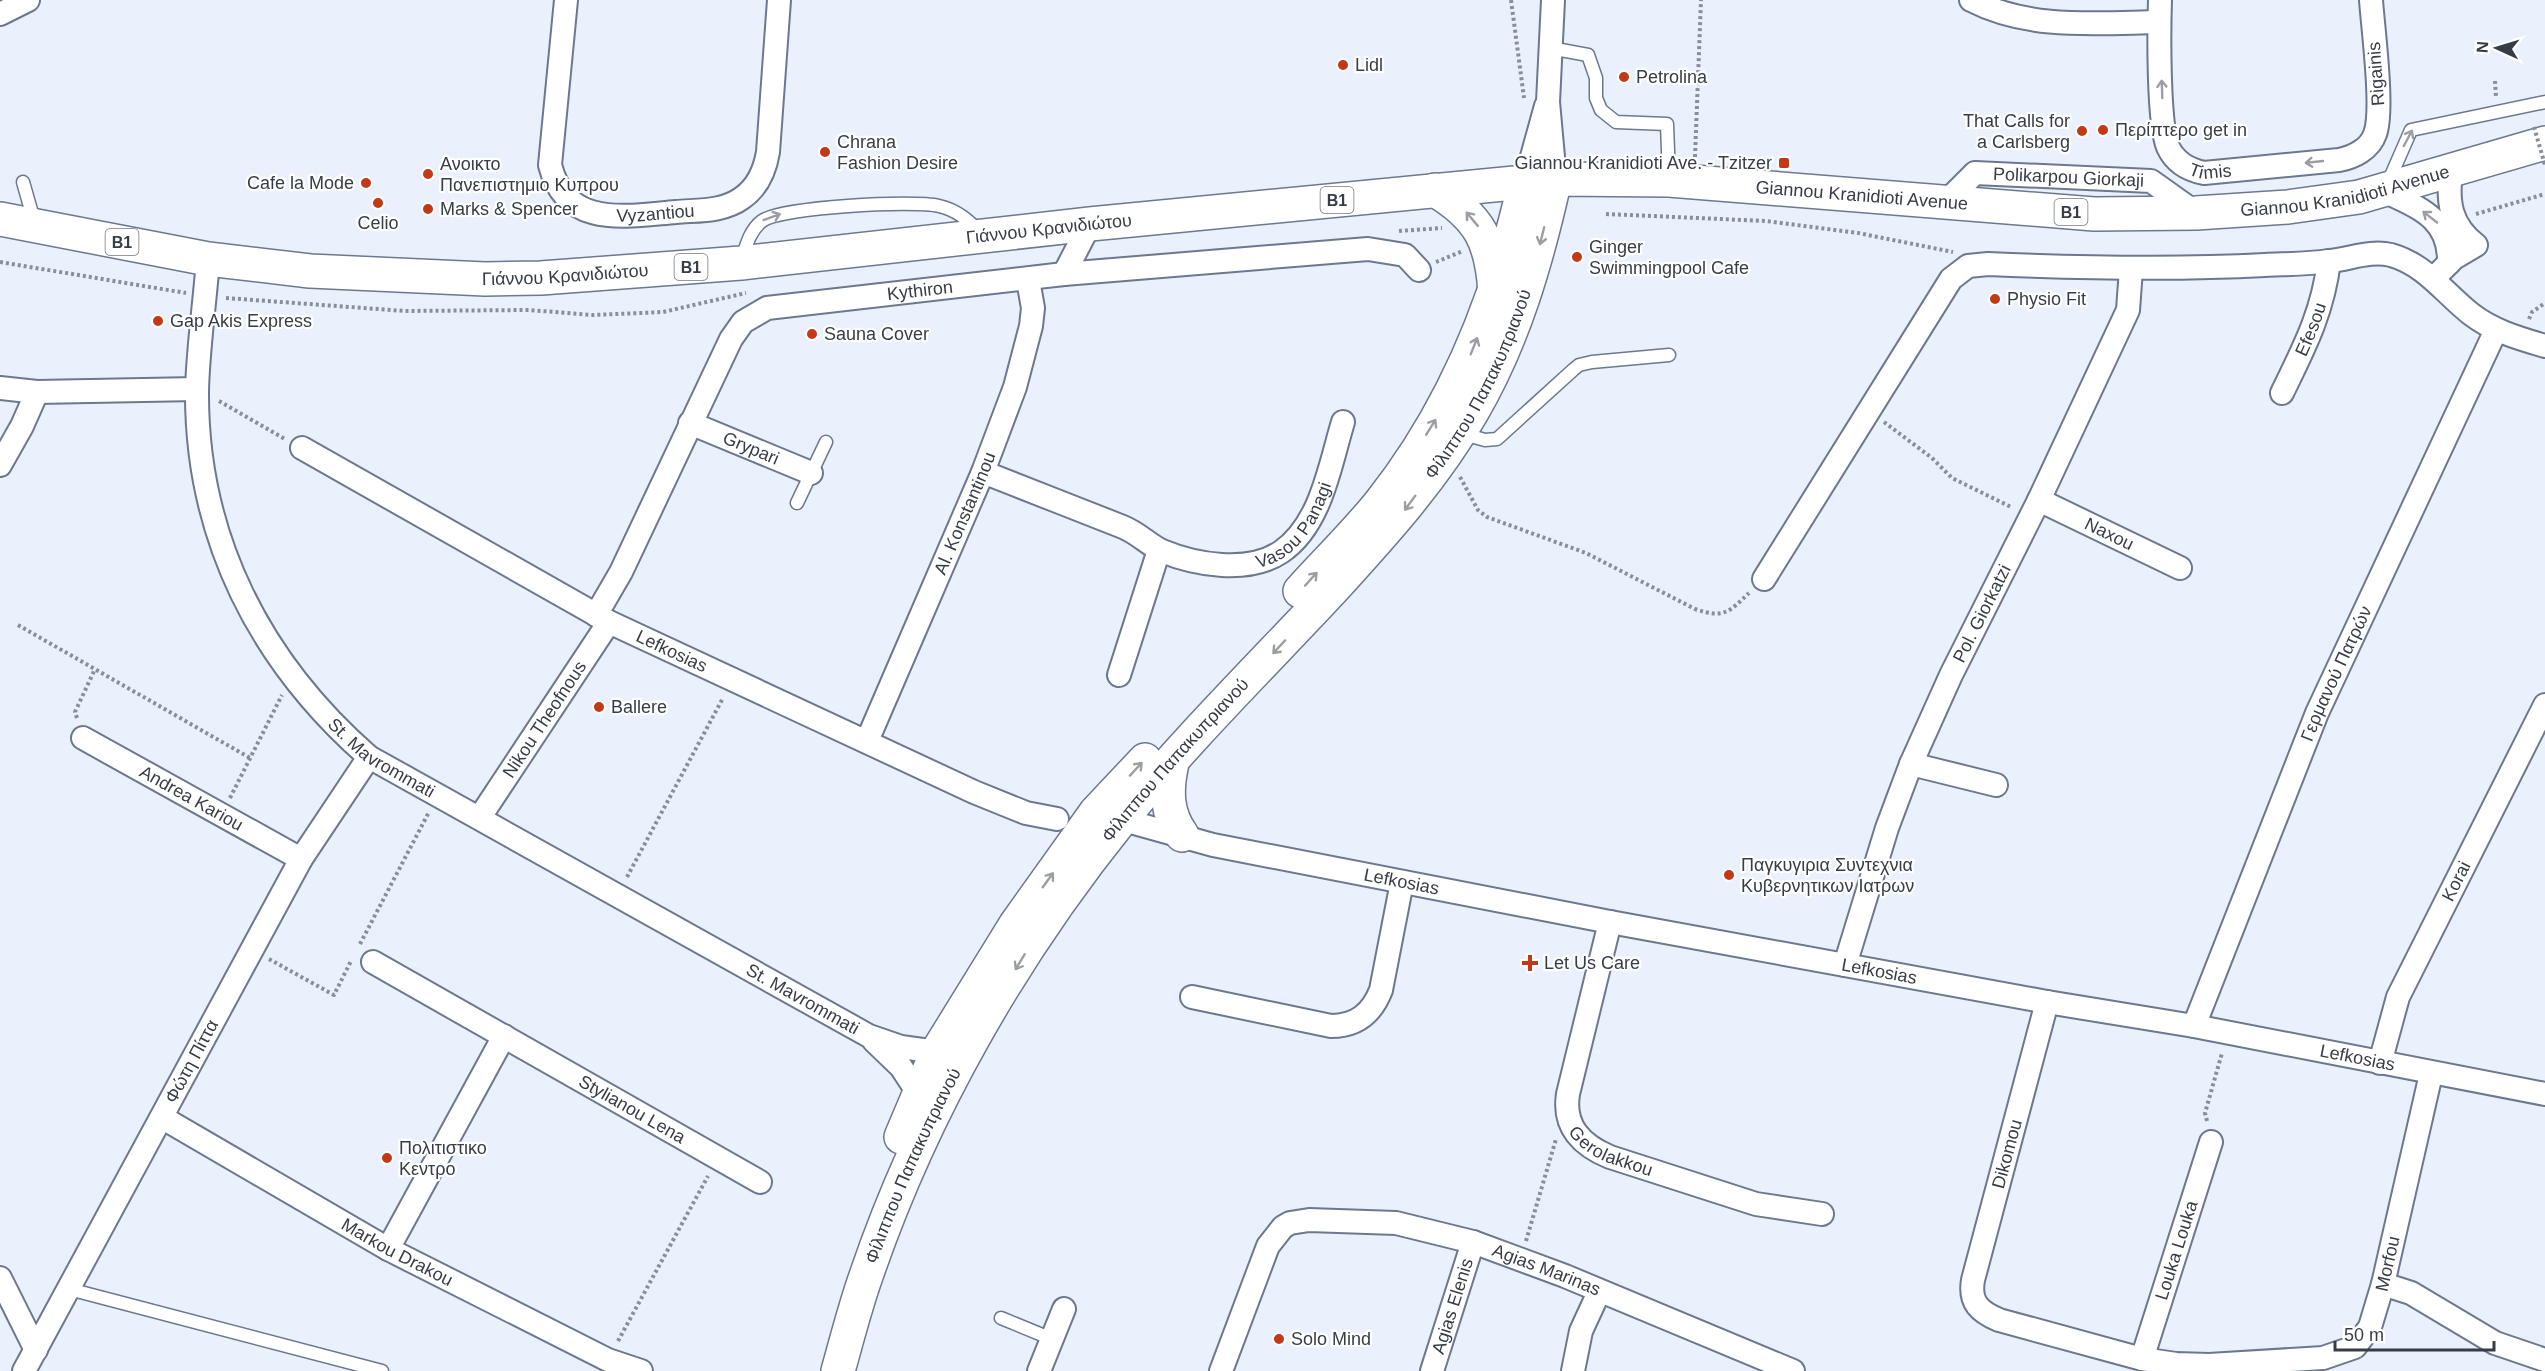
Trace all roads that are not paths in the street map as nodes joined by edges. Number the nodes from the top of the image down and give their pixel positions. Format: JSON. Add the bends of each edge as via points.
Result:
{"nodes":[{"id":1,"x":28,"y":0,"type":"edge"},
{"id":2,"x":566,"y":0,"type":"edge"},
{"id":3,"x":779,"y":0,"type":"edge"},
{"id":4,"x":1553,"y":0,"type":"edge"},
{"id":5,"x":1971,"y":0,"type":"edge"},
{"id":6,"x":2371,"y":0,"type":"edge"},
{"id":7,"x":2160,"y":11,"type":"edge"},
{"id":8,"x":0,"y":14,"type":"edge"},
{"id":9,"x":1550,"y":48,"type":"junction"},
{"id":10,"x":2545,"y":102,"type":"edge"},
{"id":11,"x":2540,"y":135,"type":"edge"},
{"id":12,"x":2368,"y":145,"type":"joint"},
{"id":13,"x":2451,"y":170,"type":"junction"},
{"id":14,"x":1540,"y":181,"type":"junction"},
{"id":15,"x":1681,"y":181,"type":"junction"},
{"id":16,"x":23,"y":182,"type":"dead end"},
{"id":17,"x":1436,"y":190,"type":"junction"},
{"id":18,"x":2384,"y":191,"type":"junction"},
{"id":19,"x":1172,"y":216,"type":"joint"},
{"id":20,"x":0,"y":219,"type":"edge"},
{"id":21,"x":1090,"y":224,"type":"junction"},
{"id":22,"x":36,"y":226,"type":"junction"},
{"id":23,"x":982,"y":235,"type":"junction"},
{"id":24,"x":208,"y":259,"type":"junction"},
{"id":25,"x":2329,"y":261,"type":"junction"},
{"id":26,"x":741,"y":263,"type":"junction"},
{"id":27,"x":2131,"y":269,"type":"junction"},
{"id":28,"x":1419,"y":270,"type":"road end"},
{"id":29,"x":2441,"y":271,"type":"junction"},
{"id":30,"x":1064,"y":274,"type":"junction"},
{"id":31,"x":1028,"y":280,"type":"junction"},
{"id":32,"x":1495,"y":293,"type":"junction"},
{"id":33,"x":2496,"y":330,"type":"junction"},
{"id":34,"x":2545,"y":346,"type":"edge"},
{"id":35,"x":1669,"y":355,"type":"dead end"},
{"id":36,"x":0,"y":388,"type":"edge"},
{"id":37,"x":197,"y":389,"type":"junction"},
{"id":38,"x":37,"y":392,"type":"junction"},
{"id":39,"x":2282,"y":393,"type":"dead end"},
{"id":40,"x":1343,"y":422,"type":"dead end"},
{"id":41,"x":690,"y":423,"type":"junction"},
{"id":42,"x":826,"y":442,"type":"dead end"},
{"id":43,"x":1453,"y":443,"type":"junction"},
{"id":44,"x":302,"y":448,"type":"road end"},
{"id":45,"x":0,"y":465,"type":"edge"},
{"id":46,"x":983,"y":472,"type":"junction"},
{"id":47,"x":811,"y":473,"type":"junction"},
{"id":48,"x":797,"y":503,"type":"dead end"},
{"id":49,"x":2035,"y":508,"type":"junction"},
{"id":50,"x":1160,"y":550,"type":"junction"},
{"id":51,"x":2180,"y":568,"type":"dead end"},
{"id":52,"x":1764,"y":579,"type":"road end"},
{"id":53,"x":603,"y":618,"type":"junction"},
{"id":54,"x":1119,"y":675,"type":"dead end"},
{"id":55,"x":2545,"y":705,"type":"edge"},
{"id":56,"x":83,"y":738,"type":"road end"},
{"id":57,"x":867,"y":741,"type":"junction"},
{"id":58,"x":369,"y":757,"type":"junction"},
{"id":59,"x":1172,"y":763,"type":"junction"},
{"id":60,"x":1911,"y":764,"type":"junction"},
{"id":61,"x":1996,"y":784,"type":"dead end"},
{"id":62,"x":480,"y":817,"type":"junction"},
{"id":63,"x":1093,"y":823,"type":"junction"},
{"id":64,"x":1182,"y":836,"type":"junction"},
{"id":65,"x":1213,"y":845,"type":"junction"},
{"id":66,"x":301,"y":859,"type":"junction"},
{"id":67,"x":1402,"y":882,"type":"junction"},
{"id":68,"x":1610,"y":922,"type":"junction"},
{"id":69,"x":373,"y":962,"type":"dead end"},
{"id":70,"x":1845,"y":965,"type":"junction"},
{"id":71,"x":1192,"y":997,"type":"dead end"},
{"id":72,"x":2047,"y":1002,"type":"junction"},
{"id":73,"x":2194,"y":1026,"type":"junction"},
{"id":74,"x":504,"y":1036,"type":"junction"},
{"id":75,"x":869,"y":1036,"type":"junction"},
{"id":76,"x":937,"y":1052,"type":"junction"},
{"id":77,"x":2380,"y":1063,"type":"junction"},
{"id":78,"x":2431,"y":1074,"type":"junction"},
{"id":79,"x":918,"y":1094,"type":"junction"},
{"id":80,"x":2545,"y":1094,"type":"edge"},
{"id":81,"x":162,"y":1118,"type":"junction"},
{"id":82,"x":2211,"y":1142,"type":"road end"},
{"id":83,"x":760,"y":1182,"type":"dead end"},
{"id":84,"x":1822,"y":1214,"type":"dead end"},
{"id":85,"x":1473,"y":1242,"type":"junction"},
{"id":86,"x":388,"y":1249,"type":"junction"},
{"id":87,"x":0,"y":1278,"type":"edge"},
{"id":88,"x":2383,"y":1284,"type":"junction"},
{"id":89,"x":69,"y":1289,"type":"junction"},
{"id":90,"x":1599,"y":1292,"type":"junction"},
{"id":91,"x":1975,"y":1305,"type":"joint"},
{"id":92,"x":1064,"y":1310,"type":"dead end"},
{"id":93,"x":1001,"y":1318,"type":"dead end"},
{"id":94,"x":1052,"y":1339,"type":"junction"},
{"id":95,"x":36,"y":1350,"type":"junction"},
{"id":96,"x":2142,"y":1359,"type":"junction"},
{"id":97,"x":2545,"y":1360,"type":"edge"},
{"id":98,"x":24,"y":1371,"type":"edge"},
{"id":99,"x":382,"y":1371,"type":"edge"},
{"id":100,"x":641,"y":1371,"type":"edge"},
{"id":101,"x":815,"y":1371,"type":"edge"},
{"id":102,"x":837,"y":1371,"type":"edge"},
{"id":103,"x":1039,"y":1371,"type":"edge"},
{"id":104,"x":1221,"y":1371,"type":"edge"},
{"id":105,"x":1431,"y":1371,"type":"edge"},
{"id":106,"x":1573,"y":1371,"type":"edge"},
{"id":107,"x":1793,"y":1371,"type":"edge"}],
"edges":[{"from":1,"to":8,"type":"street"},
{"from":2,"to":3,"type":"street","name":"Vyzantiou","via":[[550,165],[557,184],[578,205],[596,215],[615,217],[715,209],[742,199],[754,188],[768,152]]},
{"from":4,"to":9,"type":"street"},
{"from":5,"to":7,"type":"street","via":[[2000,14],[2071,23]]},
{"from":6,"to":12,"type":"street","name":"Rigainis","via":[[2378,114],[2375,134]]},
{"from":12,"to":7,"type":"street","name":"Timis","one_way":true,"via":[[2356,155],[2339,160],[2204,173],[2185,166],[2175,158],[2164,133]]},
{"from":9,"to":14,"type":"street"},
{"from":9,"to":15,"type":"lane","via":[[1588,55],[1601,110],[1616,122],[1667,124]]},
{"from":18,"to":10,"type":"lane","one_way":true,"via":[[2411,130]]},
{"from":11,"to":13,"type":"main road","name":"Giannou Kranidioti Avenue","number":"B1"},
{"from":13,"to":18,"type":"main road","name":"Giannou Kranidioti Avenue","number":"B1"},
{"from":13,"to":29,"type":"street","via":[[2450,207],[2454,221],[2476,245]]},
{"from":14,"to":15,"type":"main road","name":"Giannou Kranidioti Avenue","number":"B1"},
{"from":14,"to":17,"type":"main road","name":"Giannou Kranidioti Avenue","number":"B1"},
{"from":14,"to":32,"type":"main road","name":"Φίλιππου Παπακυπριανού","via":[[1513,236]]},
{"from":14,"to":43,"type":"main road","name":"Φίλιππου Παπακυπριανού","one_way":true,"via":[[1542,238],[1524,295],[1495,368]]},
{"from":15,"to":18,"type":"main road","name":"Giannou Kranidioti Avenue","number":"B1","via":[[2094,214],[2196,213],[2318,203]]},
{"from":16,"to":22,"type":"lane"},
{"from":17,"to":19,"type":"main road","name":"Giannou Kranidioti Avenue","number":"B1"},
{"from":32,"to":17,"type":"main road","one_way":true,"via":[[1491,258],[1481,229],[1465,210]]},
{"from":29,"to":18,"type":"street","one_way":true,"via":[[2448,241],[2440,226],[2421,210]]},
{"from":19,"to":21,"type":"main road","name":"Γιάννου Κρανιδιώτου","number":"B1"},
{"from":20,"to":22,"type":"main road","number":"B1"},
{"from":21,"to":23,"type":"main road","name":"Γιάννου Κρανιδιώτου","number":"B1"},
{"from":21,"to":30,"type":"street"},
{"from":22,"to":24,"type":"main road","number":"B1"},
{"from":23,"to":26,"type":"main road","name":"Γιάννου Κρανιδιώτου","number":"B1"},
{"from":26,"to":23,"type":"lane","one_way":true,"via":[[756,227],[777,214],[913,202],[951,210]]},
{"from":24,"to":26,"type":"main road","name":"Γιάννου Κρανιδιώτου","number":"B1","via":[[310,271],[506,279]]},
{"from":24,"to":37,"type":"street","name":"St. Mavrommati"},
{"from":25,"to":27,"type":"street"},
{"from":25,"to":29,"type":"street","via":[[2377,253]]},
{"from":25,"to":39,"type":"street","name":"Efesou","via":[[2318,318]]},
{"from":27,"to":49,"type":"street","name":"Pol. Giorkatzi","via":[[2128,309]]},
{"from":27,"to":52,"type":"street","via":[[1988,264],[1968,266],[1951,279]]},
{"from":28,"to":30,"type":"street","name":"Kythiron","via":[[1405,255],[1368,249]]},
{"from":29,"to":33,"type":"street","via":[[2458,303]]},
{"from":30,"to":31,"type":"street","name":"Kythiron"},
{"from":31,"to":41,"type":"street","name":"Kythiron","via":[[767,308],[737,329]]},
{"from":31,"to":46,"type":"street","name":"Al. Konstantinou","via":[[1033,308],[1028,344]]},
{"from":63,"to":32,"type":"main road","name":"Φίλιππου Παπακυπριανού","one_way":true,"via":[[1380,503],[1449,397]]},
{"from":33,"to":34,"type":"street"},
{"from":33,"to":73,"type":"street","name":"Γερμανού Πατρών","via":[[2318,713]]},
{"from":35,"to":43,"type":"lane","via":[[1586,363],[1573,370],[1497,439]]},
{"from":36,"to":38,"type":"street"},
{"from":37,"to":38,"type":"street"},
{"from":37,"to":58,"type":"street","name":"St. Mavrommati","via":[[201,460],[220,545],[256,622],[292,676],[322,714]]},
{"from":38,"to":45,"type":"street"},
{"from":40,"to":50,"type":"street","name":"Vasou Panagi","via":[[1318,502],[1309,520],[1282,552],[1262,561],[1222,564],[1198,562]]},
{"from":41,"to":47,"type":"street","name":"Grypari"},
{"from":41,"to":53,"type":"street","name":"Kythiron"},
{"from":42,"to":47,"type":"lane"},
{"from":43,"to":59,"type":"main road","name":"Φίλιππου Παπακυπριανού","one_way":true,"via":[[1398,518]]},
{"from":44,"to":53,"type":"street","name":"Lefkosias"},
{"from":46,"to":50,"type":"street","name":"Vasou Panagi","via":[[1129,530]]},
{"from":46,"to":57,"type":"street","name":"Al. Konstantinou"},
{"from":47,"to":48,"type":"lane"},
{"from":49,"to":51,"type":"street","name":"Naxou"},
{"from":49,"to":60,"type":"street","name":"Pol. Giorkatzi"},
{"from":50,"to":54,"type":"street"},
{"from":53,"to":57,"type":"street","name":"Lefkosias"},
{"from":53,"to":62,"type":"street","name":"Nikou Theofnous"},
{"from":55,"to":77,"type":"street","name":"Korai","via":[[2398,997]]},
{"from":56,"to":66,"type":"street","name":"Andrea Kariou"},
{"from":57,"to":63,"type":"street","name":"Lefkosias","via":[[1026,813]]},
{"from":58,"to":62,"type":"street","name":"St. Mavrommati"},
{"from":58,"to":66,"type":"street","name":"Φώτη Πίττα"},
{"from":59,"to":63,"type":"main road","name":"Φίλιππου Παπακυπριανού"},
{"from":59,"to":64,"type":"main road","via":[[1168,807]]},
{"from":60,"to":61,"type":"street"},
{"from":60,"to":70,"type":"street","name":"Pol. Giorkatzi"},
{"from":62,"to":75,"type":"street","name":"St. Mavrommati"},
{"from":63,"to":64,"type":"street","name":"Lefkosias"},
{"from":63,"to":65,"type":"street","name":"Lefkosias"},
{"from":76,"to":63,"type":"main road","name":"Φίλιππου Παπακυπριανού","one_way":true,"via":[[1016,924]]},
{"from":63,"to":102,"type":"main road","name":"Φίλιππου Παπακυπριανού","one_way":true,"via":[[1035,936],[923,1134],[866,1276]]},
{"from":64,"to":65,"type":"street","name":"Lefkosias"},
{"from":65,"to":67,"type":"street","name":"Lefkosias"},
{"from":66,"to":81,"type":"street","name":"Φώτη Πίττα"},
{"from":67,"to":68,"type":"street","name":"Lefkosias"},
{"from":67,"to":71,"type":"street","via":[[1381,990],[1362,1018],[1331,1026]]},
{"from":68,"to":70,"type":"street","name":"Lefkosias"},
{"from":68,"to":84,"type":"street","name":"Gerolakkou","via":[[1568,1094],[1566,1112],[1571,1127],[1585,1143],[1610,1157],[1756,1204]]},
{"from":69,"to":74,"type":"street","name":"Stylianou Lena"},
{"from":70,"to":72,"type":"street","name":"Lefkosias"},
{"from":72,"to":73,"type":"street","name":"Lefkosias"},
{"from":72,"to":91,"type":"street","name":"Dikomou","via":[[1973,1280]]},
{"from":73,"to":77,"type":"street","name":"Lefkosias"},
{"from":74,"to":83,"type":"street","name":"Stylianou Lena"},
{"from":74,"to":86,"type":"street"},
{"from":75,"to":76,"type":"street","name":"St. Mavrommati","via":[[900,1047]]},
{"from":75,"to":79,"type":"street","name":"St. Mavrommati","via":[[901,1067]]},
{"from":76,"to":79,"type":"main road","name":"Φίλιππου Παπακυπριανού"},
{"from":77,"to":78,"type":"street","name":"Lefkosias"},
{"from":78,"to":80,"type":"street","name":"Lefkosias"},
{"from":78,"to":88,"type":"street","name":"Morfou"},
{"from":79,"to":101,"type":"main road","name":"Φίλιππου Παπακυπριανού","via":[[849,1264]]},
{"from":81,"to":86,"type":"street","name":"Markou Drakou"},
{"from":81,"to":89,"type":"street","name":"Φώτη Πίττα"},
{"from":82,"to":96,"type":"street","name":"Louka Louka"},
{"from":85,"to":90,"type":"street","name":"Agias Marinas"},
{"from":85,"to":104,"type":"street","name":"Agias Marinas","via":[[1396,1223],[1290,1223],[1268,1246]]},
{"from":85,"to":105,"type":"street","name":"Agias Elenis"},
{"from":86,"to":100,"type":"street","name":"Markou Drakou","via":[[608,1360]]},
{"from":87,"to":95,"type":"street"},
{"from":88,"to":96,"type":"street","name":"Morfou","via":[[2364,1338],[2355,1347],[2334,1356],[2209,1365]]},
{"from":88,"to":97,"type":"street","via":[[2411,1293],[2495,1343]]},
{"from":89,"to":95,"type":"street","name":"Φώτη Πίττα"},
{"from":89,"to":99,"type":"lane"},
{"from":90,"to":106,"type":"street","via":[[1581,1331]]},
{"from":90,"to":107,"type":"street","name":"Agias Marinas"},
{"from":91,"to":96,"type":"street","name":"Morfou","via":[[1999,1320]]},
{"from":92,"to":94,"type":"street"},
{"from":93,"to":94,"type":"lane"},
{"from":94,"to":103,"type":"street"},
{"from":95,"to":98,"type":"street","name":"Φώτη Πίττα"}]}
